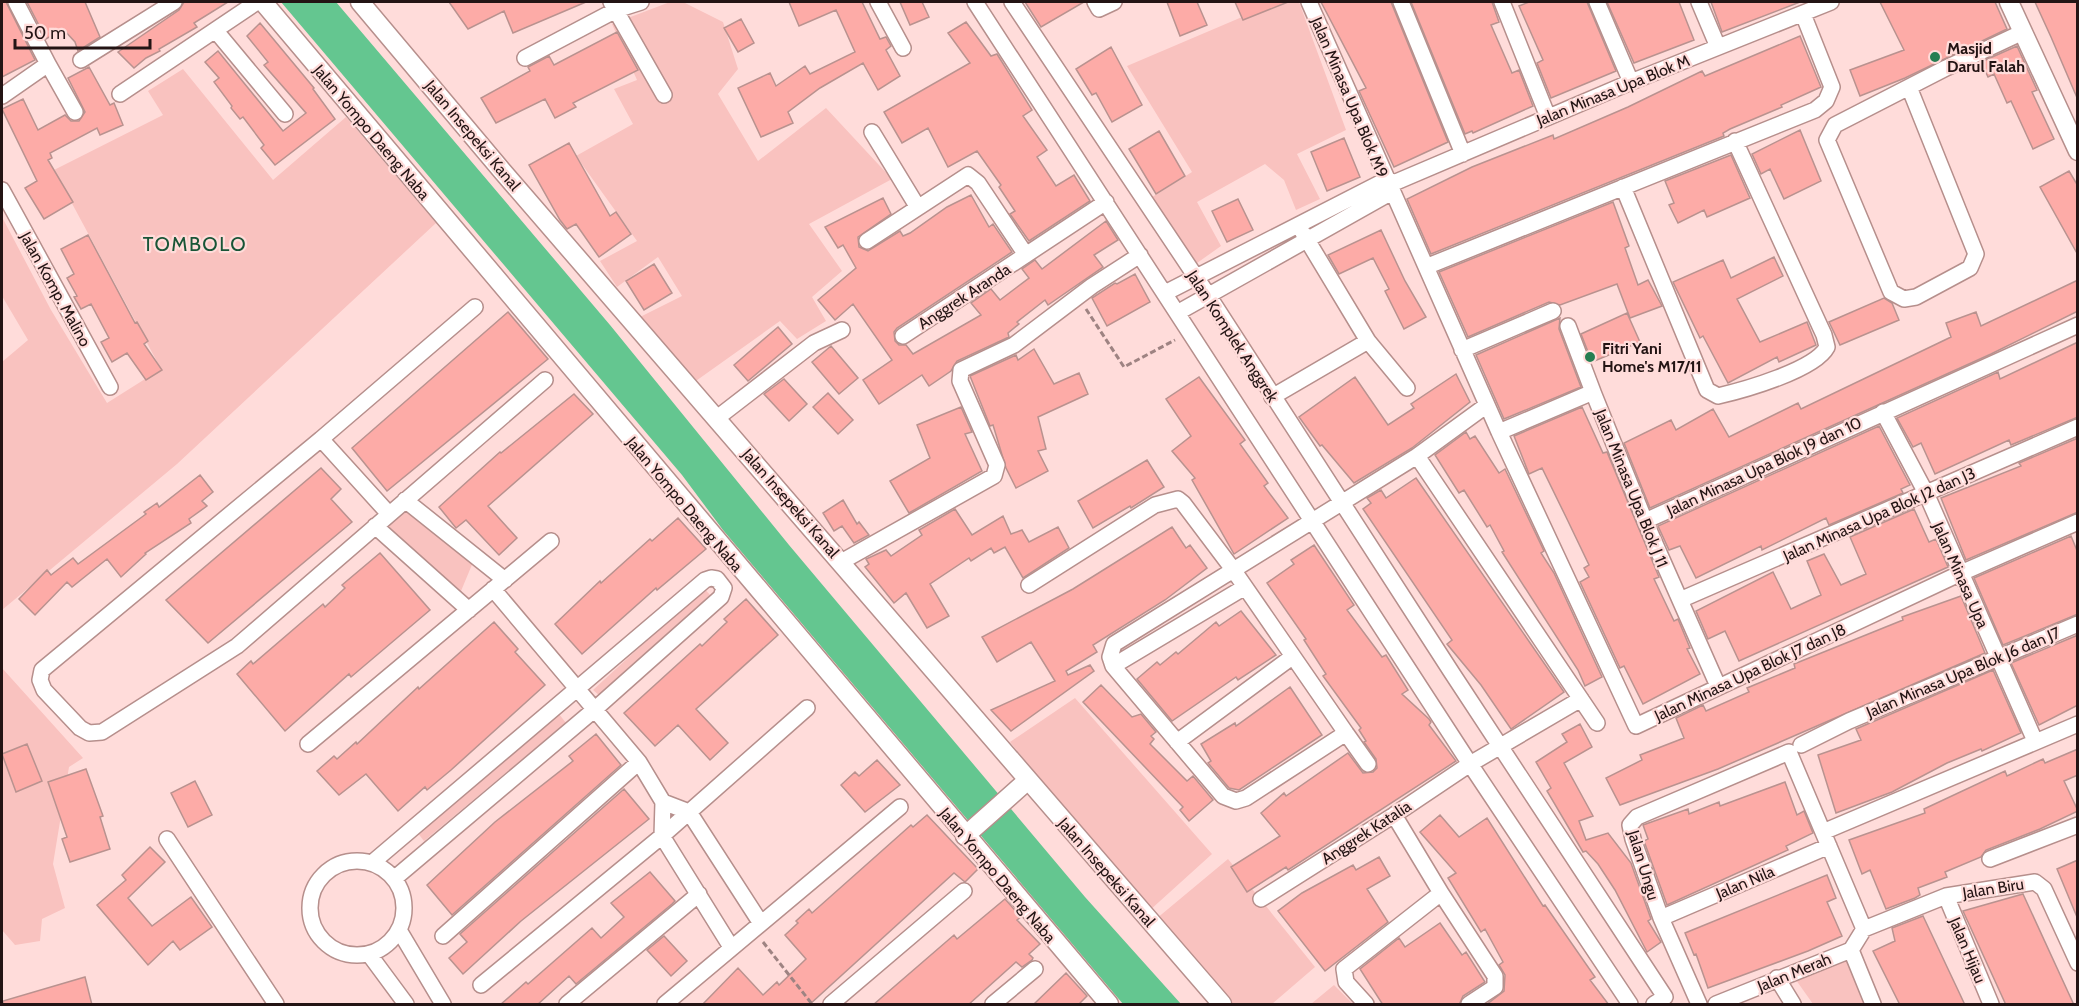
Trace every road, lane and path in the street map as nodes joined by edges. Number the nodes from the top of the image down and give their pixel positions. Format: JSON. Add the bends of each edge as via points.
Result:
{"nodes":[{"id":1,"x":16,"y":2,"type":"edge"},
{"id":2,"x":174,"y":2,"type":"edge"},
{"id":3,"x":257,"y":2,"type":"edge"},
{"id":4,"x":263,"y":2,"type":"edge"},
{"id":5,"x":360,"y":2,"type":"edge"},
{"id":6,"x":641,"y":2,"type":"edge"},
{"id":7,"x":878,"y":2,"type":"edge"},
{"id":8,"x":975,"y":2,"type":"edge"},
{"id":9,"x":1012,"y":2,"type":"edge"},
{"id":10,"x":1095,"y":2,"type":"edge"},
{"id":11,"x":1114,"y":2,"type":"edge"},
{"id":12,"x":1309,"y":2,"type":"edge"},
{"id":13,"x":1401,"y":2,"type":"edge"},
{"id":14,"x":1502,"y":2,"type":"edge"},
{"id":15,"x":1597,"y":2,"type":"edge"},
{"id":16,"x":1699,"y":2,"type":"edge"},
{"id":17,"x":1831,"y":2,"type":"edge"},
{"id":18,"x":2009,"y":2,"type":"edge"},
{"id":19,"x":614,"y":6,"type":"edge"},
{"id":20,"x":1803,"y":14,"type":"junction"},
{"id":21,"x":216,"y":31,"type":"junction"},
{"id":22,"x":2023,"y":32,"type":"junction"},
{"id":23,"x":1718,"y":47,"type":"junction"},
{"id":24,"x":903,"y":48,"type":"dead end"},
{"id":25,"x":525,"y":58,"type":"dead end"},
{"id":26,"x":81,"y":60,"type":"dead end"},
{"id":27,"x":48,"y":64,"type":"junction"},
{"id":28,"x":1631,"y":82,"type":"junction"},
{"id":29,"x":1909,"y":87,"type":"junction"},
{"id":30,"x":120,"y":94,"type":"dead end"},
{"id":31,"x":664,"y":95,"type":"dead end"},
{"id":32,"x":2,"y":96,"type":"edge"},
{"id":33,"x":75,"y":112,"type":"dead end"},
{"id":34,"x":285,"y":114,"type":"dead end"},
{"id":35,"x":1548,"y":117,"type":"junction"},
{"id":36,"x":872,"y":132,"type":"dead end"},
{"id":37,"x":1735,"y":141,"type":"junction"},
{"id":38,"x":2078,"y":151,"type":"edge"},
{"id":39,"x":1463,"y":154,"type":"junction"},
{"id":40,"x":1391,"y":185,"type":"junction"},
{"id":41,"x":1623,"y":188,"type":"junction"},
{"id":42,"x":2,"y":190,"type":"edge"},
{"id":43,"x":1106,"y":202,"type":"junction"},
{"id":44,"x":917,"y":206,"type":"junction"},
{"id":45,"x":1299,"y":225,"type":"junction"},
{"id":46,"x":1307,"y":239,"type":"junction"},
{"id":47,"x":867,"y":241,"type":"dead end"},
{"id":48,"x":1026,"y":255,"type":"junction"},
{"id":49,"x":1140,"y":255,"type":"junction"},
{"id":50,"x":1428,"y":266,"type":"junction"},
{"id":51,"x":1196,"y":278,"type":"junction"},
{"id":52,"x":1165,"y":294,"type":"junction"},
{"id":53,"x":1208,"y":295,"type":"junction"},
{"id":54,"x":1078,"y":297,"type":"junction"},
{"id":55,"x":475,"y":307,"type":"dead end"},
{"id":56,"x":1553,"y":312,"type":"dead end"},
{"id":57,"x":1177,"y":313,"type":"junction"},
{"id":58,"x":2078,"y":325,"type":"edge"},
{"id":59,"x":1568,"y":326,"type":"dead end"},
{"id":60,"x":842,"y":330,"type":"dead end"},
{"id":61,"x":1190,"y":332,"type":"junction"},
{"id":62,"x":903,"y":336,"type":"dead end"},
{"id":63,"x":1368,"y":341,"type":"junction"},
{"id":64,"x":1462,"y":351,"type":"junction"},
{"id":65,"x":545,"y":380,"type":"dead end"},
{"id":66,"x":110,"y":387,"type":"dead end"},
{"id":67,"x":1407,"y":388,"type":"dead end"},
{"id":68,"x":1593,"y":392,"type":"junction"},
{"id":69,"x":1272,"y":397,"type":"junction"},
{"id":70,"x":1488,"y":405,"type":"junction"},
{"id":71,"x":1883,"y":412,"type":"junction"},
{"id":72,"x":717,"y":418,"type":"junction"},
{"id":73,"x":2078,"y":427,"type":"edge"},
{"id":74,"x":1499,"y":432,"type":"junction"},
{"id":75,"x":321,"y":439,"type":"junction"},
{"id":76,"x":1416,"y":456,"type":"junction"},
{"id":77,"x":1926,"y":494,"type":"junction"},
{"id":78,"x":405,"y":501,"type":"junction"},
{"id":79,"x":1341,"y":504,"type":"junction"},
{"id":80,"x":389,"y":514,"type":"junction"},
{"id":81,"x":1314,"y":521,"type":"junction"},
{"id":82,"x":1645,"y":521,"type":"junction"},
{"id":83,"x":2078,"y":522,"type":"edge"},
{"id":84,"x":375,"y":526,"type":"junction"},
{"id":85,"x":551,"y":541,"type":"dead end"},
{"id":86,"x":841,"y":562,"type":"junction"},
{"id":87,"x":1232,"y":568,"type":"junction"},
{"id":88,"x":1961,"y":573,"type":"junction"},
{"id":89,"x":499,"y":585,"type":"junction"},
{"id":90,"x":1029,"y":585,"type":"dead end"},
{"id":91,"x":1245,"y":587,"type":"junction"},
{"id":92,"x":1680,"y":600,"type":"junction"},
{"id":93,"x":469,"y":610,"type":"junction"},
{"id":94,"x":2078,"y":624,"type":"edge"},
{"id":95,"x":1292,"y":657,"type":"junction"},
{"id":96,"x":1998,"y":659,"type":"junction"},
{"id":97,"x":1113,"y":666,"type":"junction"},
{"id":98,"x":1719,"y":686,"type":"junction"},
{"id":99,"x":577,"y":689,"type":"junction"},
{"id":100,"x":1581,"y":699,"type":"junction"},
{"id":101,"x":807,"y":708,"type":"dead end"},
{"id":102,"x":594,"y":710,"type":"junction"},
{"id":103,"x":1849,"y":721,"type":"joint"},
{"id":104,"x":1597,"y":723,"type":"dead end"},
{"id":105,"x":2078,"y":724,"type":"edge"},
{"id":106,"x":1346,"y":733,"type":"junction"},
{"id":107,"x":1177,"y":741,"type":"junction"},
{"id":108,"x":2035,"y":741,"type":"junction"},
{"id":109,"x":308,"y":744,"type":"dead end"},
{"id":110,"x":1500,"y":747,"type":"junction"},
{"id":111,"x":1795,"y":749,"type":"junction"},
{"id":112,"x":639,"y":762,"type":"junction"},
{"id":113,"x":1368,"y":764,"type":"dead end"},
{"id":114,"x":1470,"y":764,"type":"junction"},
{"id":115,"x":1029,"y":780,"type":"junction"},
{"id":116,"x":663,"y":802,"type":"junction"},
{"id":117,"x":900,"y":807,"type":"dead end"},
{"id":118,"x":689,"y":812,"type":"junction"},
{"id":119,"x":1394,"y":815,"type":"junction"},
{"id":120,"x":2078,"y":825,"type":"edge"},
{"id":121,"x":662,"y":836,"type":"junction"},
{"id":122,"x":965,"y":836,"type":"junction"},
{"id":123,"x":166,"y":839,"type":"dead end"},
{"id":124,"x":1826,"y":839,"type":"junction"},
{"id":125,"x":1990,"y":859,"type":"dead end"},
{"id":126,"x":373,"y":862,"type":"junction"},
{"id":127,"x":395,"y":878,"type":"junction"},
{"id":128,"x":964,"y":891,"type":"dead end"},
{"id":129,"x":1441,"y":893,"type":"junction"},
{"id":130,"x":699,"y":894,"type":"junction"},
{"id":131,"x":1946,"y":896,"type":"junction"},
{"id":132,"x":1261,"y":899,"type":"dead end"},
{"id":133,"x":1661,"y":918,"type":"junction"},
{"id":134,"x":757,"y":925,"type":"junction"},
{"id":135,"x":399,"y":930,"type":"junction"},
{"id":136,"x":1864,"y":930,"type":"junction"},
{"id":137,"x":443,"y":936,"type":"dead end"},
{"id":138,"x":731,"y":947,"type":"junction"},
{"id":139,"x":1851,"y":950,"type":"junction"},
{"id":140,"x":369,"y":954,"type":"junction"},
{"id":141,"x":2078,"y":963,"type":"edge"},
{"id":142,"x":1035,"y":969,"type":"dead end"},
{"id":143,"x":1777,"y":978,"type":"junction"},
{"id":144,"x":481,"y":985,"type":"dead end"},
{"id":145,"x":1659,"y":1001,"type":"edge"},
{"id":146,"x":1698,"y":1002,"type":"edge"},
{"id":147,"x":276,"y":1005,"type":"edge"},
{"id":148,"x":406,"y":1005,"type":"edge"},
{"id":149,"x":443,"y":1005,"type":"edge"},
{"id":150,"x":567,"y":1005,"type":"edge"},
{"id":151,"x":665,"y":1005,"type":"edge"},
{"id":152,"x":812,"y":1005,"type":"edge"},
{"id":153,"x":831,"y":1005,"type":"edge"},
{"id":154,"x":993,"y":1005,"type":"edge"},
{"id":155,"x":1108,"y":1005,"type":"edge"},
{"id":156,"x":1222,"y":1005,"type":"edge"},
{"id":157,"x":1366,"y":1005,"type":"edge"},
{"id":158,"x":1469,"y":1005,"type":"edge"},
{"id":159,"x":1630,"y":1005,"type":"edge"},
{"id":160,"x":1716,"y":1005,"type":"edge"},
{"id":161,"x":1793,"y":1005,"type":"edge"},
{"id":162,"x":1873,"y":1005,"type":"edge"},
{"id":163,"x":1991,"y":1005,"type":"edge"}],
"edges":[{"from":1,"to":27,"type":"street"},
{"from":2,"to":26,"type":"street"},
{"from":3,"to":21,"type":"street"},
{"from":4,"to":122,"type":"street","name":"Jalan Yompo Daeng Naba"},
{"from":5,"to":72,"type":"street","name":"Jalan Insepeksi Kanal"},
{"from":6,"to":19,"type":"street"},
{"from":7,"to":24,"type":"street"},
{"from":8,"to":43,"type":"street","name":"Jalan Komplek Anggrek"},
{"from":9,"to":51,"type":"street","name":"Jalan Komplek Anggrek"},
{"from":10,"to":11,"type":"street","via":[[1099,9]]},
{"from":12,"to":40,"type":"street","name":"Jalan Minasa Upa Blok M9"},
{"from":13,"to":39,"type":"street"},
{"from":14,"to":35,"type":"street"},
{"from":15,"to":28,"type":"street"},
{"from":16,"to":23,"type":"street"},
{"from":17,"to":20,"type":"street","name":"Jalan Minasa Upa Blok M"},
{"from":18,"to":22,"type":"street"},
{"from":19,"to":25,"type":"street"},
{"from":19,"to":31,"type":"street"},
{"from":20,"to":23,"type":"street","name":"Jalan Minasa Upa Blok M"},
{"from":20,"to":37,"type":"street","via":[[1832,87],[1826,101],[1815,110]]},
{"from":21,"to":30,"type":"street"},
{"from":21,"to":34,"type":"street"},
{"from":22,"to":29,"type":"street"},
{"from":22,"to":38,"type":"street"},
{"from":23,"to":28,"type":"street","name":"Jalan Minasa Upa Blok M"},
{"from":27,"to":32,"type":"street"},
{"from":27,"to":33,"type":"street"},
{"from":28,"to":35,"type":"street","name":"Jalan Minasa Upa Blok M"},
{"from":29,"to":29,"type":"street","via":[[1835,125],[1827,140],[1891,292],[1904,299],[1916,297],[1970,268],[1976,254]]},
{"from":35,"to":39,"type":"street","name":"Jalan Minasa Upa Blok M"},
{"from":36,"to":44,"type":"street"},
{"from":37,"to":41,"type":"street"},
{"from":37,"to":41,"type":"street","via":[[1824,335],[1827,347],[1814,362],[1733,393],[1718,396],[1707,390]]},
{"from":39,"to":40,"type":"street","name":"Jalan Minasa Upa Blok M"},
{"from":40,"to":45,"type":"street"},
{"from":40,"to":46,"type":"street"},
{"from":40,"to":50,"type":"street"},
{"from":41,"to":50,"type":"street"},
{"from":42,"to":66,"type":"street","name":"Jalan Komp. Malino"},
{"from":43,"to":48,"type":"street","name":"Anggrek Aranda"},
{"from":43,"to":49,"type":"street","name":"Jalan Komplek Anggrek"},
{"from":44,"to":47,"type":"street","name":"Anggrek Aranda"},
{"from":44,"to":48,"type":"street","name":"Anggrek Aranda","via":[[958,180],[972,177]]},
{"from":45,"to":46,"type":"street"},
{"from":45,"to":51,"type":"street"},
{"from":46,"to":53,"type":"street"},
{"from":46,"to":63,"type":"street"},
{"from":48,"to":62,"type":"street","name":"Anggrek Aranda"},
{"from":49,"to":52,"type":"street","name":"Jalan Komplek Anggrek"},
{"from":49,"to":54,"type":"street"},
{"from":50,"to":64,"type":"street"},
{"from":51,"to":52,"type":"street"},
{"from":51,"to":53,"type":"street","name":"Jalan Komplek Anggrek"},
{"from":52,"to":57,"type":"street","name":"Jalan Komplek Anggrek"},
{"from":53,"to":57,"type":"street"},
{"from":53,"to":69,"type":"street","name":"Jalan Komplek Anggrek"},
{"from":54,"to":61,"type":"path","via":[[1124,367]]},
{"from":54,"to":86,"type":"street","via":[[1014,345],[967,365],[958,374],[997,465],[994,476]]},
{"from":55,"to":75,"type":"street"},
{"from":56,"to":64,"type":"street"},
{"from":57,"to":61,"type":"street","name":"Jalan Komplek Anggrek"},
{"from":58,"to":71,"type":"street","name":"Jalan Minasa Upa Blok J9 dan 10"},
{"from":59,"to":68,"type":"street"},
{"from":60,"to":72,"type":"street","via":[[814,342]]},
{"from":61,"to":81,"type":"street","name":"Jalan Komplek Anggrek"},
{"from":63,"to":67,"type":"street"},
{"from":63,"to":69,"type":"street"},
{"from":64,"to":70,"type":"street"},
{"from":65,"to":78,"type":"street"},
{"from":68,"to":74,"type":"street","name":"Jalan Minasa Upa Blok J 11"},
{"from":68,"to":82,"type":"street","name":"Jalan Minasa Upa Blok J 11"},
{"from":69,"to":79,"type":"street","name":"Jalan Komplek Anggrek"},
{"from":70,"to":74,"type":"street"},
{"from":70,"to":76,"type":"street"},
{"from":71,"to":77,"type":"street","name":"Jalan Minasa Upa"},
{"from":71,"to":82,"type":"street","name":"Jalan Minasa Upa Blok J9 dan 10"},
{"from":72,"to":86,"type":"street","name":"Jalan Insepeksi Kanal"},
{"from":73,"to":77,"type":"street","name":"Jalan Minasa Upa Blok J2 dan J3"},
{"from":74,"to":98,"type":"street","name":"Jalan Minasa Upa Blok J7 dan J8","via":[[1636,726]]},
{"from":75,"to":80,"type":"street"},
{"from":75,"to":84,"type":"street","via":[[42,670],[44,690],[80,728],[89,733],[102,732],[237,646]]},
{"from":76,"to":79,"type":"street"},
{"from":76,"to":100,"type":"street"},
{"from":77,"to":88,"type":"street","name":"Jalan Minasa Upa"},
{"from":77,"to":92,"type":"street","name":"Jalan Minasa Upa Blok J2 dan J3"},
{"from":78,"to":80,"type":"street"},
{"from":78,"to":89,"type":"street"},
{"from":79,"to":81,"type":"street"},
{"from":79,"to":110,"type":"street","name":"Jalan Komplek Anggrek"},
{"from":80,"to":84,"type":"street"},
{"from":81,"to":87,"type":"street"},
{"from":81,"to":114,"type":"street","name":"Jalan Komplek Anggrek"},
{"from":82,"to":92,"type":"street","name":"Jalan Minasa Upa Blok J 11"},
{"from":83,"to":88,"type":"street","name":"Jalan Minasa Upa Blok J7 dan J8"},
{"from":84,"to":93,"type":"street"},
{"from":85,"to":89,"type":"street"},
{"from":86,"to":115,"type":"street","name":"Jalan Insepeksi Kanal"},
{"from":87,"to":90,"type":"street","via":[[1178,499],[1155,505]]},
{"from":87,"to":91,"type":"street"},
{"from":87,"to":97,"type":"street","via":[[1114,644],[1110,657]]},
{"from":88,"to":96,"type":"street","name":"Jalan Minasa Upa"},
{"from":88,"to":98,"type":"street","name":"Jalan Minasa Upa Blok J7 dan J8"},
{"from":89,"to":93,"type":"street"},
{"from":89,"to":99,"type":"street"},
{"from":91,"to":95,"type":"street"},
{"from":91,"to":97,"type":"street"},
{"from":92,"to":98,"type":"street","name":"Jalan Minasa Upa Blok J 11"},
{"from":93,"to":109,"type":"street"},
{"from":94,"to":96,"type":"street","name":"Jalan Minasa Upa Blok J6 dan J7"},
{"from":95,"to":106,"type":"street"},
{"from":95,"to":107,"type":"street"},
{"from":96,"to":103,"type":"street","name":"Jalan Minasa Upa Blok J6 dan J7"},
{"from":96,"to":108,"type":"street","name":"Jalan Minasa Upa"},
{"from":97,"to":107,"type":"street"},
{"from":99,"to":102,"type":"street"},
{"from":99,"to":102,"type":"street","via":[[705,580],[711,578],[722,583],[721,597]]},
{"from":99,"to":126,"type":"street"},
{"from":100,"to":104,"type":"street"},
{"from":100,"to":110,"type":"street","name":"Anggrek Katalia"},
{"from":101,"to":118,"type":"street"},
{"from":102,"to":112,"type":"street"},
{"from":102,"to":127,"type":"street"},
{"from":103,"to":111,"type":"street","name":"Jalan Ungu"},
{"from":105,"to":108,"type":"street","name":"Jalan Nila"},
{"from":106,"to":107,"type":"street","via":[[1236,801],[1223,796]]},
{"from":106,"to":113,"type":"street"},
{"from":108,"to":124,"type":"street","name":"Jalan Nila"},
{"from":110,"to":114,"type":"street","name":"Anggrek Katalia"},
{"from":110,"to":145,"type":"street","name":"Jalan Komplek Anggrek"},
{"from":111,"to":124,"type":"street"},
{"from":111,"to":133,"type":"street","name":"Jalan Ungu","via":[[1632,821],[1630,830]]},
{"from":112,"to":116,"type":"street"},
{"from":112,"to":137,"type":"street"},
{"from":114,"to":119,"type":"street","name":"Anggrek Katalia"},
{"from":114,"to":159,"type":"street","name":"Jalan Komplek Anggrek"},
{"from":115,"to":122,"type":"street"},
{"from":115,"to":156,"type":"street","name":"Jalan Insepeksi Kanal"},
{"from":116,"to":118,"type":"street"},
{"from":116,"to":121,"type":"street"},
{"from":117,"to":134,"type":"street"},
{"from":118,"to":121,"type":"street"},
{"from":118,"to":134,"type":"street"},
{"from":119,"to":129,"type":"street"},
{"from":119,"to":132,"type":"street","name":"Anggrek Katalia"},
{"from":120,"to":125,"type":"street"},
{"from":121,"to":130,"type":"street"},
{"from":121,"to":144,"type":"street"},
{"from":122,"to":155,"type":"street","name":"Jalan Yompo Daeng Naba"},
{"from":123,"to":147,"type":"street"},
{"from":124,"to":133,"type":"street","name":"Jalan Nila"},
{"from":124,"to":136,"type":"street"},
{"from":126,"to":127,"type":"street"},
{"from":126,"to":140,"type":"street","via":[[348,860],[325,872],[310,893],[309,919],[321,941],[343,954]]},
{"from":127,"to":135,"type":"street","via":[[405,904]]},
{"from":128,"to":153,"type":"street"},
{"from":129,"to":157,"type":"street","via":[[1344,969],[1346,982]]},
{"from":129,"to":158,"type":"street","via":[[1495,976],[1492,990]]},
{"from":130,"to":138,"type":"street"},
{"from":130,"to":150,"type":"street"},
{"from":131,"to":136,"type":"street","name":"Jalan Biru"},
{"from":131,"to":141,"type":"street","name":"Jalan Biru","via":[[2028,882],[2039,884]]},
{"from":131,"to":163,"type":"street","name":"Jalan Hijau"},
{"from":133,"to":146,"type":"street","name":"Jalan Ungu"},
{"from":134,"to":138,"type":"street"},
{"from":134,"to":152,"type":"path","via":[[772,957]]},
{"from":135,"to":140,"type":"street","via":[[386,946]]},
{"from":135,"to":149,"type":"street"},
{"from":136,"to":139,"type":"street","name":"Jalan Merah"},
{"from":138,"to":151,"type":"street"},
{"from":139,"to":143,"type":"street","name":"Jalan Merah"},
{"from":139,"to":162,"type":"street"},
{"from":140,"to":148,"type":"street"},
{"from":142,"to":154,"type":"street"},
{"from":143,"to":160,"type":"street","name":"Jalan Merah"},
{"from":143,"to":161,"type":"street"}]}
